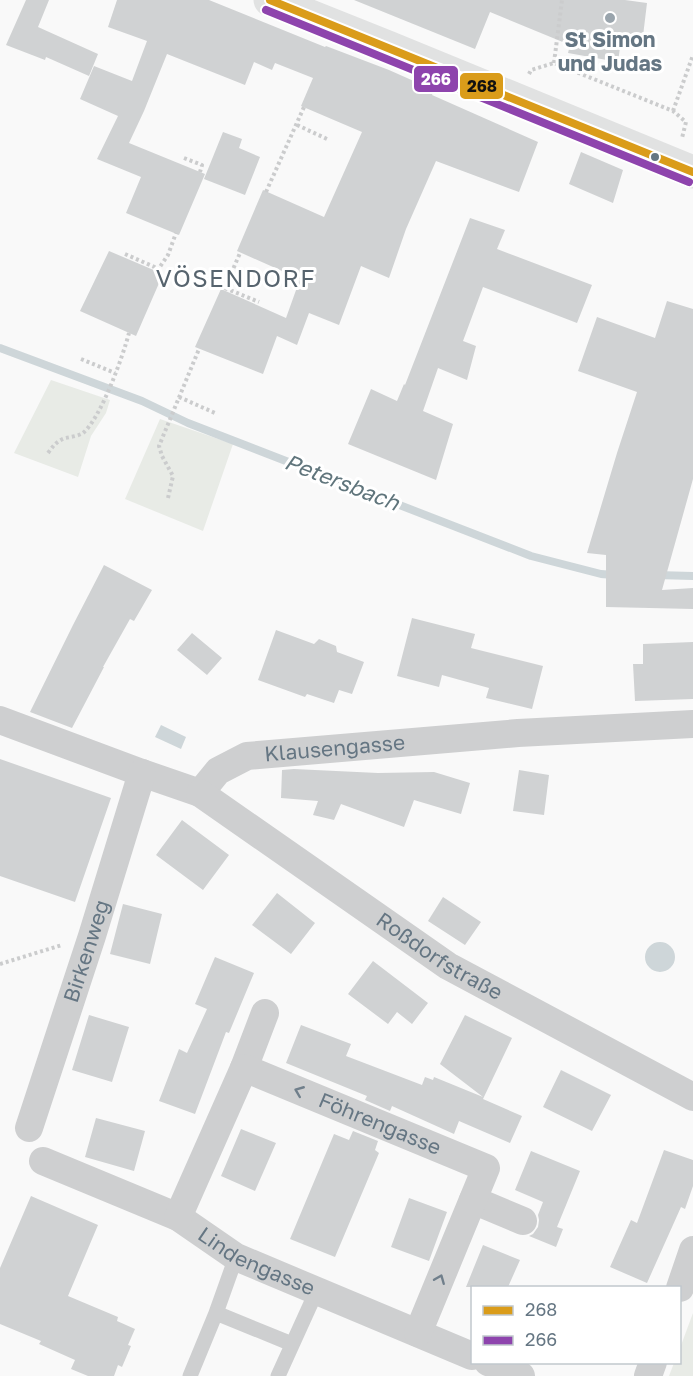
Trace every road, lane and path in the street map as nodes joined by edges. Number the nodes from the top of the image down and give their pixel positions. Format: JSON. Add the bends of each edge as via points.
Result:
{"nodes":[{"id":1,"x":270,"y":0,"type":"edge"},
{"id":2,"x":562,"y":0,"type":"edge"},
{"id":3,"x":693,"y":55,"type":"edge"},
{"id":4,"x":554,"y":63,"type":"junction"},
{"id":5,"x":513,"y":99,"type":"junction"},
{"id":6,"x":304,"y":107,"type":"dead end"},
{"id":7,"x":297,"y":125,"type":"junction"},
{"id":8,"x":327,"y":139,"type":"dead end"},
{"id":9,"x":184,"y":158,"type":"dead end"},
{"id":10,"x":200,"y":172,"type":"dead end"},
{"id":11,"x":693,"y":172,"type":"edge"},
{"id":12,"x":266,"y":192,"type":"dead end"},
{"id":13,"x":176,"y":233,"type":"dead end"},
{"id":14,"x":240,"y":253,"type":"dead end"},
{"id":15,"x":125,"y":254,"type":"dead end"},
{"id":16,"x":259,"y":302,"type":"dead end"},
{"id":17,"x":129,"y":333,"type":"dead end"},
{"id":18,"x":199,"y":349,"type":"dead end"},
{"id":19,"x":81,"y":358,"type":"dead end"},
{"id":20,"x":115,"y":373,"type":"junction"},
{"id":21,"x":179,"y":397,"type":"junction"},
{"id":22,"x":215,"y":413,"type":"dead end"},
{"id":23,"x":48,"y":453,"type":"dead end"},
{"id":24,"x":168,"y":498,"type":"dead end"},
{"id":25,"x":0,"y":720,"type":"edge"},
{"id":26,"x":693,"y":724,"type":"edge"},
{"id":27,"x":142,"y":773,"type":"junction"},
{"id":28,"x":200,"y":793,"type":"junction"},
{"id":29,"x":92,"y":936,"type":"junction"},
{"id":30,"x":0,"y":964,"type":"edge"},
{"id":31,"x":265,"y":1013,"type":"dead end"},
{"id":32,"x":244,"y":1068,"type":"junction"},
{"id":33,"x":693,"y":1098,"type":"edge"},
{"id":34,"x":29,"y":1128,"type":"dead end"},
{"id":35,"x":43,"y":1161,"type":"dead end"},
{"id":36,"x":473,"y":1200,"type":"junction"},
{"id":37,"x":178,"y":1217,"type":"junction"},
{"id":38,"x":523,"y":1221,"type":"dead end"},
{"id":39,"x":693,"y":1250,"type":"edge"},
{"id":40,"x":236,"y":1257,"type":"junction"},
{"id":41,"x":681,"y":1286,"type":"edge"},
{"id":42,"x":317,"y":1290,"type":"junction"},
{"id":43,"x":216,"y":1313,"type":"junction"},
{"id":44,"x":418,"y":1333,"type":"junction"},
{"id":45,"x":292,"y":1344,"type":"junction"},
{"id":46,"x":471,"y":1356,"type":"edge"},
{"id":47,"x":493,"y":1364,"type":"edge"},
{"id":48,"x":190,"y":1376,"type":"edge"},
{"id":49,"x":278,"y":1376,"type":"edge"},
{"id":50,"x":520,"y":1376,"type":"edge"}],
"edges":[{"from":1,"to":5,"type":"street"},
{"from":2,"to":4,"type":"path"},
{"from":3,"to":4,"type":"path","via":[[674,111]]},
{"from":4,"to":5,"type":"path","via":[[531,70]]},
{"from":5,"to":11,"type":"street"},
{"from":6,"to":7,"type":"path"},
{"from":7,"to":8,"type":"path"},
{"from":7,"to":12,"type":"path"},
{"from":9,"to":10,"type":"path","via":[[202,165]]},
{"from":13,"to":15,"type":"path","via":[[158,270]]},
{"from":14,"to":16,"type":"path","via":[[225,289]]},
{"from":17,"to":20,"type":"path"},
{"from":18,"to":21,"type":"path"},
{"from":19,"to":20,"type":"path"},
{"from":20,"to":23,"type":"path","via":[[91,424],[81,435],[54,444]]},
{"from":21,"to":22,"type":"path"},
{"from":21,"to":24,"type":"path","via":[[159,446],[172,476]]},
{"from":25,"to":27,"type":"street"},
{"from":26,"to":28,"type":"street","name":"Klausengasse","via":[[518,733],[247,756],[218,771]]},
{"from":27,"to":28,"type":"street"},
{"from":27,"to":29,"type":"street","name":"Birkenweg"},
{"from":28,"to":33,"type":"street","name":"Roßdorfstraße","via":[[448,966]]},
{"from":29,"to":30,"type":"path"},
{"from":29,"to":34,"type":"street","name":"Birkenweg"},
{"from":31,"to":32,"type":"street"},
{"from":36,"to":32,"type":"street","name":"Föhrengasse","one_way":true,"via":[[486,1168]]},
{"from":32,"to":37,"type":"street"},
{"from":35,"to":37,"type":"street","name":"Lindengasse"},
{"from":36,"to":38,"type":"street"},
{"from":44,"to":36,"type":"street","name":"Föhrengasse","one_way":true},
{"from":37,"to":40,"type":"street","name":"Lindengasse"},
{"from":39,"to":41,"type":"street"},
{"from":40,"to":42,"type":"street","name":"Lindengasse"},
{"from":40,"to":43,"type":"lane"},
{"from":42,"to":44,"type":"street","name":"Lindengasse"},
{"from":42,"to":45,"type":"lane"},
{"from":43,"to":45,"type":"lane"},
{"from":43,"to":48,"type":"lane"},
{"from":44,"to":46,"type":"street","name":"Lindengasse"},
{"from":45,"to":49,"type":"lane"},
{"from":47,"to":50,"type":"street"}]}
